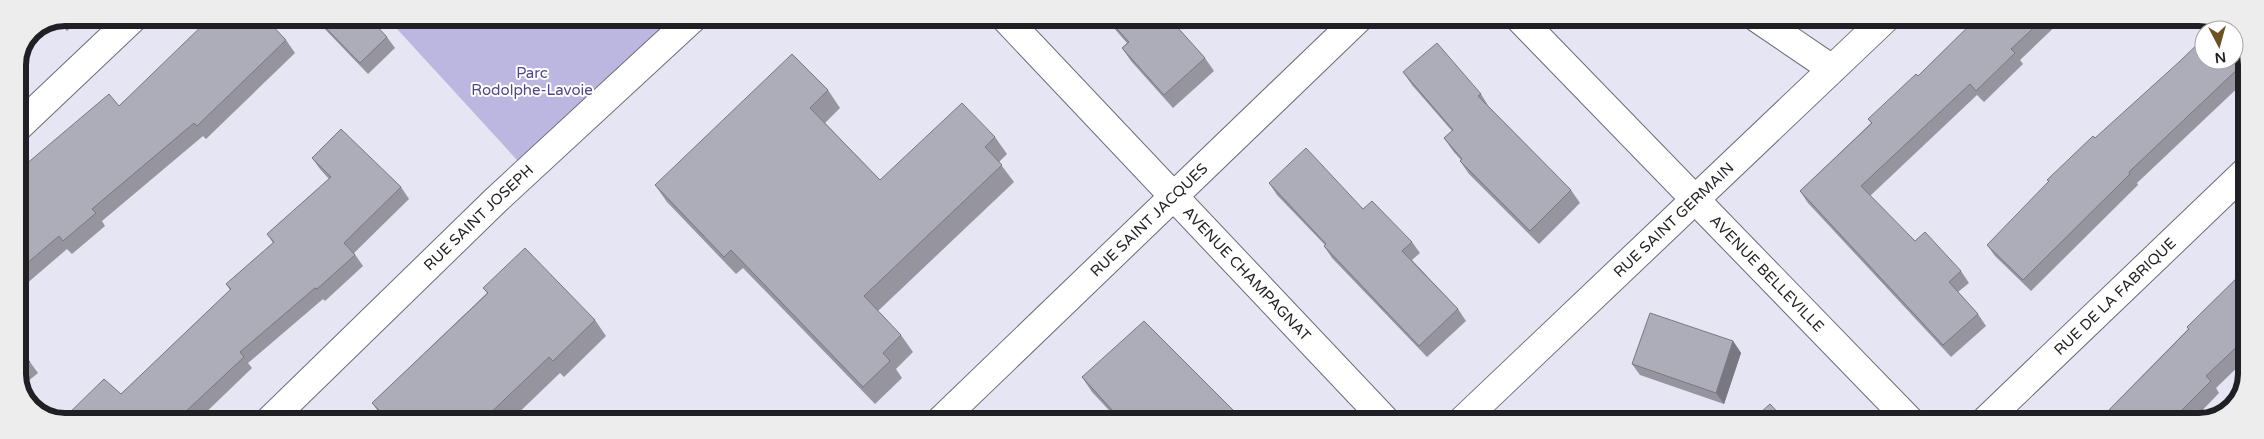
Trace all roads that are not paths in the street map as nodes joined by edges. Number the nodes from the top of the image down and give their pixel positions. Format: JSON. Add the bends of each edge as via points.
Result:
{"nodes":[{"id":1,"x":125,"y":26,"type":"edge"},
{"id":2,"x":684,"y":26,"type":"edge"},
{"id":3,"x":1013,"y":26,"type":"edge"},
{"id":4,"x":1349,"y":27,"type":"edge"},
{"id":5,"x":1527,"y":27,"type":"edge"},
{"id":6,"x":1770,"y":27,"type":"edge"},
{"id":7,"x":1877,"y":27,"type":"edge"},
{"id":8,"x":1832,"y":69,"type":"junction"},
{"id":9,"x":26,"y":119,"type":"edge"},
{"id":10,"x":2238,"y":179,"type":"edge"},
{"id":11,"x":1173,"y":196,"type":"junction"},
{"id":12,"x":1694,"y":200,"type":"junction"},
{"id":13,"x":278,"y":412,"type":"edge"},
{"id":14,"x":949,"y":412,"type":"edge"},
{"id":15,"x":1378,"y":413,"type":"edge"},
{"id":16,"x":1471,"y":413,"type":"edge"},
{"id":17,"x":1902,"y":413,"type":"edge"},
{"id":18,"x":1993,"y":413,"type":"edge"}],
"edges":[{"from":1,"to":9,"type":"street"},
{"from":2,"to":13,"type":"street","name":"RUE SAINT JOSEPH","via":[[496,200]]},
{"from":3,"to":11,"type":"street","name":"AVENUE CHAMPAGNAT"},
{"from":4,"to":11,"type":"street","name":"RUE SAINT JACQUES"},
{"from":5,"to":12,"type":"street","name":"AVENUE BELLEVILLE"},
{"from":6,"to":8,"type":"street"},
{"from":7,"to":8,"type":"street","name":"RUE SAINT GERMAIN"},
{"from":8,"to":12,"type":"street","name":"RUE SAINT GERMAIN"},
{"from":10,"to":18,"type":"street","name":"RUE DE LA FABRIQUE"},
{"from":11,"to":14,"type":"street","name":"RUE SAINT JACQUES"},
{"from":11,"to":15,"type":"street","name":"AVENUE CHAMPAGNAT"},
{"from":12,"to":16,"type":"street","name":"RUE SAINT GERMAIN"},
{"from":12,"to":17,"type":"street","name":"AVENUE BELLEVILLE"}]}
